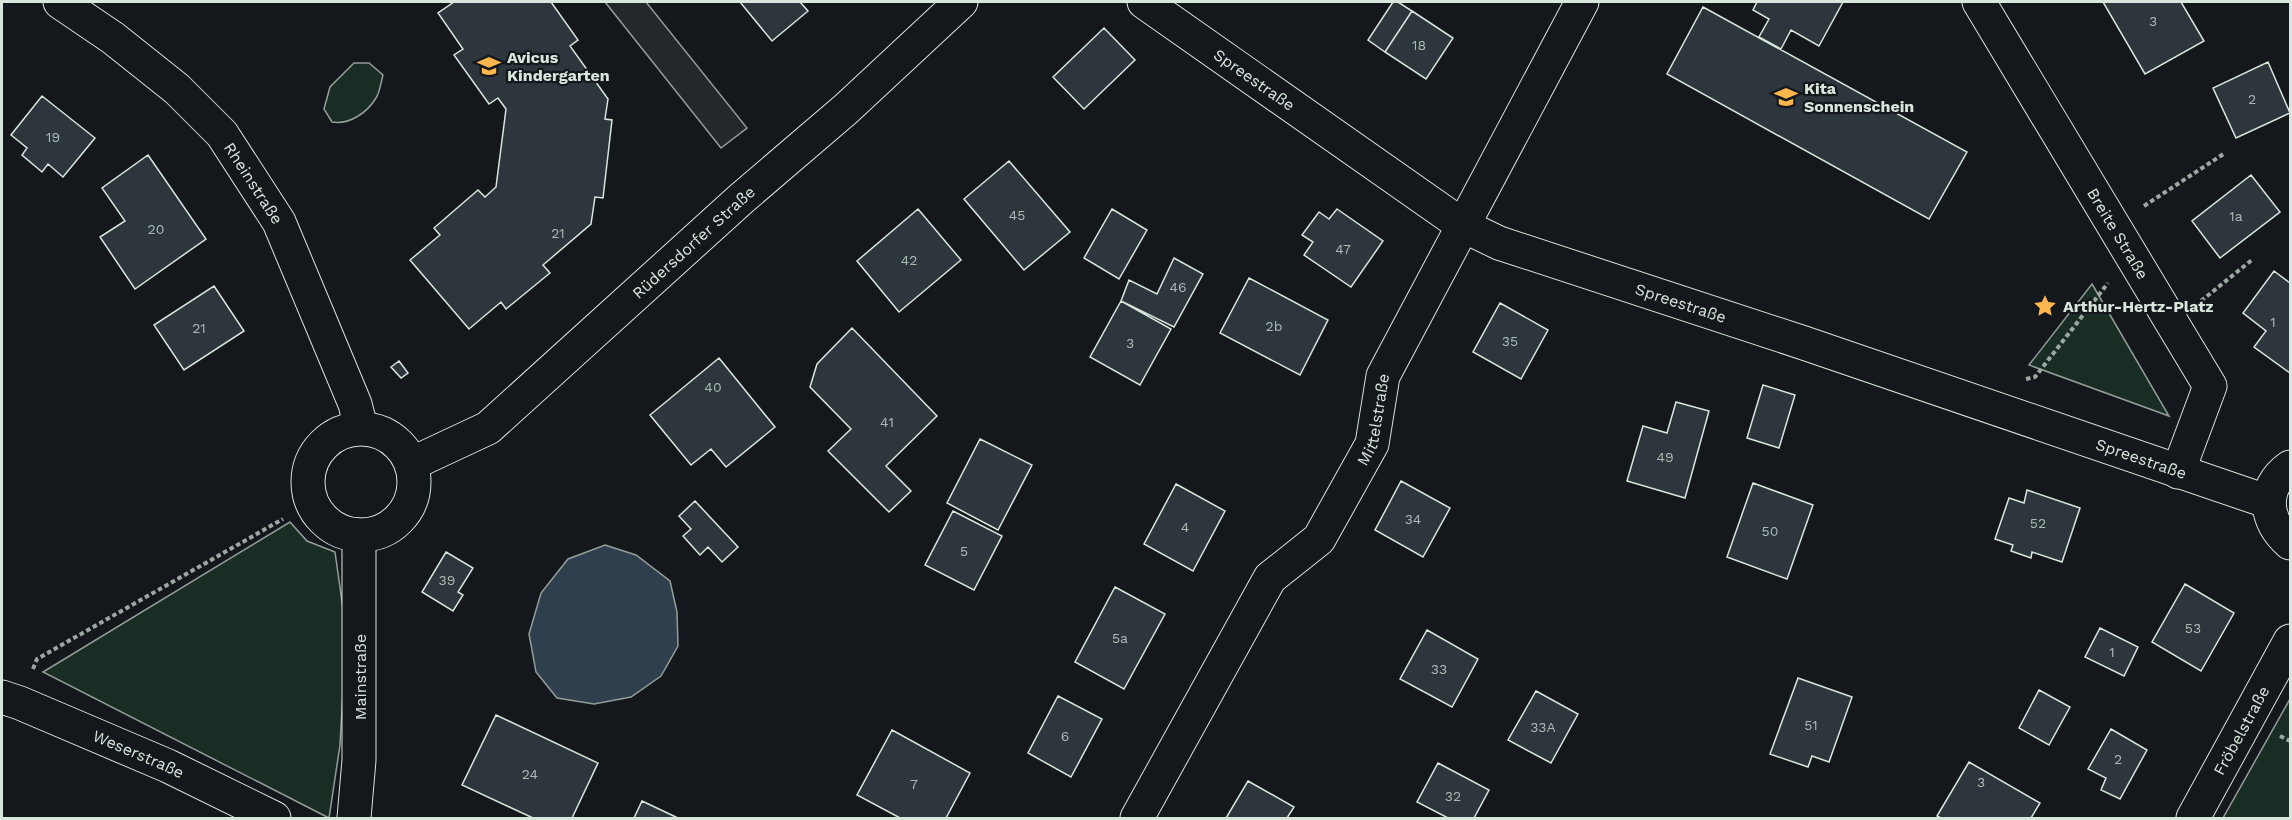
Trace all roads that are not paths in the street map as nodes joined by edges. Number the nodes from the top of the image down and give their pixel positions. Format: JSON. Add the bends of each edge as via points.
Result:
{"nodes":[{"id":1,"x":60,"y":2,"type":"edge"},
{"id":2,"x":961,"y":2,"type":"edge"},
{"id":3,"x":1144,"y":2,"type":"edge"},
{"id":4,"x":1581,"y":2,"type":"edge"},
{"id":5,"x":1979,"y":2,"type":"edge"},
{"id":6,"x":1462,"y":225,"type":"junction"},
{"id":7,"x":361,"y":428,"type":"junction"},
{"id":8,"x":411,"y":464,"type":"junction"},
{"id":9,"x":2290,"y":467,"type":"edge"},
{"id":10,"x":2178,"y":472,"type":"junction"},
{"id":11,"x":2269,"y":502,"type":"junction"},
{"id":12,"x":359,"y":535,"type":"junction"},
{"id":13,"x":2290,"y":543,"type":"edge"},
{"id":14,"x":2290,"y":642,"type":"edge"},
{"id":15,"x":10,"y":700,"type":"edge"},
{"id":16,"x":274,"y":819,"type":"edge"},
{"id":17,"x":354,"y":819,"type":"edge"},
{"id":18,"x":1137,"y":819,"type":"edge"},
{"id":19,"x":2193,"y":819,"type":"edge"}],
"edges":[{"from":1,"to":7,"type":"street","name":"Rheinstraße","via":[[177,89],[222,134],[279,222],[355,404]]},
{"from":2,"to":8,"type":"street","name":"Rüdersdorfer Straße","via":[[488,428]]},
{"from":3,"to":6,"type":"street","name":"Spreestraße"},
{"from":4,"to":6,"type":"street","name":"Mittelstraße"},
{"from":5,"to":10,"type":"street","name":"Breite Straße","via":[[2210,386]]},
{"from":6,"to":10,"type":"street","name":"Spreestraße","via":[[1499,243]]},
{"from":6,"to":18,"type":"street","name":"Mittelstraße","via":[[1383,376],[1372,444],[1319,539],[1270,578]]},
{"from":7,"to":8,"type":"street","via":[[392,438]]},
{"from":7,"to":12,"type":"street","via":[[330,438],[318,450],[307,481],[317,512],[343,532]]},
{"from":8,"to":12,"type":"street","via":[[414,481],[404,513],[376,533]]},
{"from":9,"to":11,"type":"street","via":[[2275,483]]},
{"from":10,"to":11,"type":"street","name":"Spreestraße"},
{"from":11,"to":13,"type":"street","via":[[2278,533]]},
{"from":12,"to":17,"type":"street","name":"Mainstraße","via":[[359,760]]},
{"from":14,"to":19,"type":"street","name":"Fröbelstraße"},
{"from":15,"to":16,"type":"street","name":"Weserstraße","via":[[168,766]]}]}
